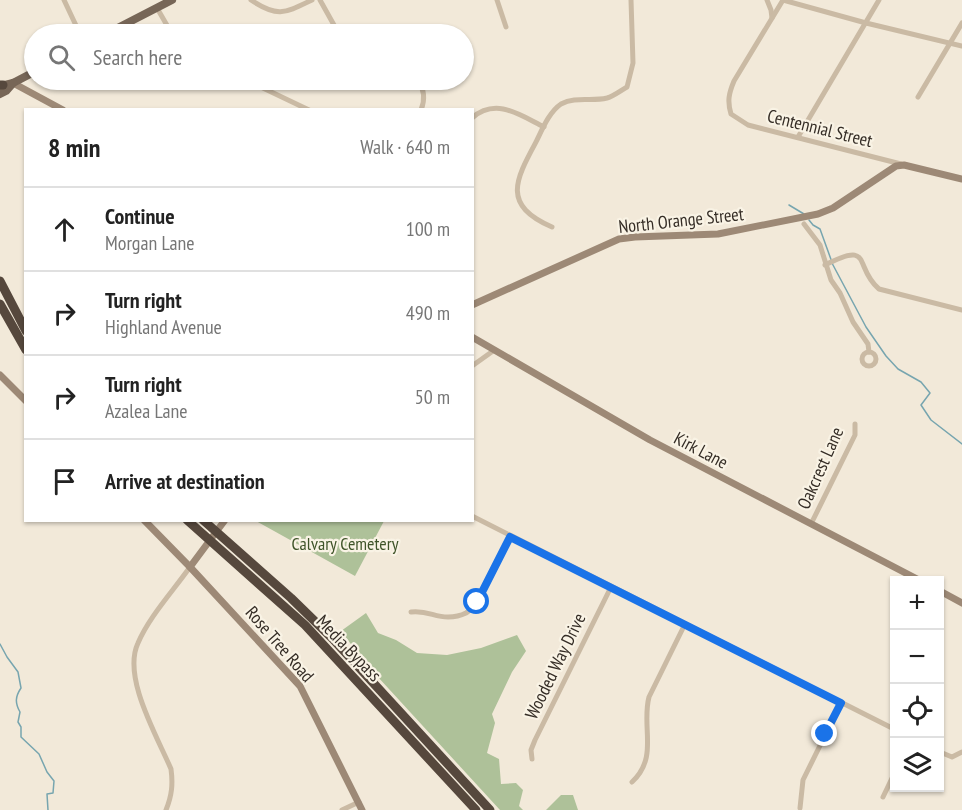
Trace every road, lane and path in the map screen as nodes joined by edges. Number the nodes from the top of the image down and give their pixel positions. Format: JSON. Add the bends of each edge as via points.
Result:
{"nodes":[{"id":1,"x":64,"y":0,"type":"edge"},
{"id":2,"x":172,"y":0,"type":"edge"},
{"id":3,"x":251,"y":0,"type":"edge"},
{"id":4,"x":312,"y":0,"type":"edge"},
{"id":5,"x":320,"y":0,"type":"edge"},
{"id":6,"x":496,"y":0,"type":"edge"},
{"id":7,"x":632,"y":0,"type":"edge"},
{"id":8,"x":767,"y":0,"type":"edge"},
{"id":9,"x":783,"y":0,"type":"edge"},
{"id":10,"x":879,"y":0,"type":"edge"},
{"id":11,"x":157,"y":8,"type":"junction"},
{"id":12,"x":772,"y":19,"type":"junction"},
{"id":13,"x":866,"y":23,"type":"junction"},
{"id":14,"x":962,"y":23,"type":"edge"},
{"id":15,"x":75,"y":24,"type":"edge"},
{"id":16,"x":126,"y":24,"type":"edge"},
{"id":17,"x":166,"y":24,"type":"edge"},
{"id":18,"x":333,"y":24,"type":"edge"},
{"id":19,"x":506,"y":27,"type":"dead end"},
{"id":20,"x":951,"y":43,"type":"junction"},
{"id":21,"x":962,"y":46,"type":"edge"},
{"id":22,"x":24,"y":77,"type":"edge"},
{"id":23,"x":3,"y":87,"type":"edge"},
{"id":24,"x":267,"y":90,"type":"edge"},
{"id":25,"x":423,"y":90,"type":"edge"},
{"id":26,"x":918,"y":97,"type":"dead end"},
{"id":27,"x":58,"y":108,"type":"edge"},
{"id":28,"x":305,"y":108,"type":"edge"},
{"id":29,"x":422,"y":108,"type":"edge"},
{"id":30,"x":474,"y":117,"type":"edge"},
{"id":31,"x":544,"y":127,"type":"junction"},
{"id":32,"x":798,"y":137,"type":"junction"},
{"id":33,"x":904,"y":165,"type":"junction"},
{"id":34,"x":962,"y":179,"type":"edge"},
{"id":35,"x":804,"y":224,"type":"dead end"},
{"id":36,"x":552,"y":227,"type":"dead end"},
{"id":37,"x":827,"y":264,"type":"junction"},
{"id":38,"x":0,"y":272,"type":"edge"},
{"id":39,"x":0,"y":281,"type":"edge"},
{"id":40,"x":10,"y":302,"type":"junction"},
{"id":41,"x":0,"y":304,"type":"edge"},
{"id":42,"x":474,"y":304,"type":"edge"},
{"id":43,"x":962,"y":310,"type":"edge"},
{"id":44,"x":0,"y":311,"type":"edge"},
{"id":45,"x":24,"y":327,"type":"edge"},
{"id":46,"x":474,"y":338,"type":"edge"},
{"id":47,"x":19,"y":340,"type":"junction"},
{"id":48,"x":24,"y":347,"type":"edge"},
{"id":49,"x":493,"y":351,"type":"junction"},
{"id":50,"x":869,"y":352,"type":"dead end"},
{"id":51,"x":474,"y":365,"type":"edge"},
{"id":52,"x":0,"y":375,"type":"edge"},
{"id":53,"x":24,"y":399,"type":"edge"},
{"id":54,"x":855,"y":424,"type":"dead end"},
{"id":55,"x":474,"y":517,"type":"edge"},
{"id":56,"x":146,"y":522,"type":"edge"},
{"id":57,"x":189,"y":522,"type":"edge"},
{"id":58,"x":205,"y":522,"type":"edge"},
{"id":59,"x":224,"y":522,"type":"edge"},
{"id":60,"x":811,"y":524,"type":"junction"},
{"id":61,"x":510,"y":537,"type":"junction"},
{"id":62,"x":190,"y":567,"type":"junction"},
{"id":63,"x":911,"y":576,"type":"edge"},
{"id":64,"x":611,"y":587,"type":"junction"},
{"id":65,"x":944,"y":594,"type":"edge"},
{"id":66,"x":962,"y":603,"type":"edge"},
{"id":67,"x":411,"y":612,"type":"dead end"},
{"id":68,"x":685,"y":624,"type":"junction"},
{"id":69,"x":841,"y":703,"type":"junction"},
{"id":70,"x":890,"y":727,"type":"edge"},
{"id":71,"x":962,"y":752,"type":"edge"},
{"id":72,"x":944,"y":754,"type":"edge"},
{"id":73,"x":532,"y":759,"type":"dead end"},
{"id":74,"x":632,"y":782,"type":"dead end"},
{"id":75,"x":890,"y":782,"type":"edge"},
{"id":76,"x":883,"y":797,"type":"dead end"},
{"id":77,"x":359,"y":802,"type":"junction"},
{"id":78,"x":800,"y":808,"type":"dead end"},
{"id":79,"x":166,"y":810,"type":"edge"},
{"id":80,"x":342,"y":810,"type":"edge"},
{"id":81,"x":362,"y":810,"type":"edge"},
{"id":82,"x":476,"y":810,"type":"edge"},
{"id":83,"x":490,"y":810,"type":"edge"}],
"edges":[{"from":1,"to":15,"type":"street"},
{"from":2,"to":11,"type":"main road"},
{"from":3,"to":4,"type":"street","via":[[282,13]]},
{"from":5,"to":18,"type":"street"},
{"from":6,"to":19,"type":"street"},
{"from":7,"to":31,"type":"street","via":[[633,63],[627,87],[608,98],[568,101],[555,109]]},
{"from":8,"to":12,"type":"street"},
{"from":9,"to":12,"type":"street"},
{"from":9,"to":13,"type":"street"},
{"from":10,"to":13,"type":"street"},
{"from":11,"to":16,"type":"main road"},
{"from":11,"to":17,"type":"street"},
{"from":12,"to":32,"type":"street","name":"Centennial Street","via":[[734,81],[728,104],[731,114],[748,125]]},
{"from":13,"to":20,"type":"street"},
{"from":13,"to":32,"type":"street"},
{"from":14,"to":20,"type":"street"},
{"from":20,"to":21,"type":"street"},
{"from":20,"to":26,"type":"street"},
{"from":22,"to":23,"type":"main road"},
{"from":23,"to":27,"type":"street"},
{"from":24,"to":28,"type":"street"},
{"from":25,"to":29,"type":"street"},
{"from":30,"to":31,"type":"street","via":[[483,111],[506,108]]},
{"from":31,"to":36,"type":"street","via":[[520,173],[517,195],[527,213]]},
{"from":32,"to":33,"type":"street","name":"Centennial Street"},
{"from":33,"to":34,"type":"street"},
{"from":33,"to":42,"type":"street","name":"North Orange Street","via":[[896,166],[818,214],[718,234],[619,239]]},
{"from":35,"to":37,"type":"street","via":[[820,245]]},
{"from":37,"to":43,"type":"street","via":[[847,255],[858,256],[879,289]]},
{"from":37,"to":50,"type":"street"},
{"from":38,"to":40,"type":"highway"},
{"from":39,"to":40,"type":"highway"},
{"from":40,"to":45,"type":"highway"},
{"from":41,"to":47,"type":"highway"},
{"from":44,"to":47,"type":"highway"},
{"from":46,"to":49,"type":"street","name":"Kirk Lane"},
{"from":47,"to":48,"type":"highway"},
{"from":49,"to":51,"type":"street"},
{"from":49,"to":60,"type":"street","name":"Kirk Lane"},
{"from":52,"to":53,"type":"street"},
{"from":54,"to":60,"type":"street","name":"Oakcrest Lane","via":[[855,435]]},
{"from":55,"to":61,"type":"street"},
{"from":56,"to":62,"type":"street","name":"Rose Tree Road"},
{"from":57,"to":82,"type":"highway","name":"Media Bypass","via":[[325,645]]},
{"from":58,"to":83,"type":"highway","name":"Media Bypass","via":[[319,625]]},
{"from":59,"to":62,"type":"street"},
{"from":60,"to":63,"type":"street","name":"Kirk Lane"},
{"from":61,"to":64,"type":"street"},
{"from":61,"to":67,"type":"street","via":[[477,602],[467,612],[445,617],[423,610]]},
{"from":62,"to":77,"type":"street","name":"Rose Tree Road","via":[[300,686]]},
{"from":62,"to":79,"type":"street","via":[[144,631],[134,659],[134,682],[171,769],[173,783]]},
{"from":64,"to":68,"type":"street"},
{"from":64,"to":73,"type":"street","name":"Wooded Way Drive","via":[[535,740]]},
{"from":65,"to":66,"type":"street"},
{"from":68,"to":69,"type":"street"},
{"from":68,"to":74,"type":"street","via":[[646,706],[647,754],[640,774]]},
{"from":69,"to":70,"type":"street"},
{"from":69,"to":78,"type":"street","via":[[803,780]]},
{"from":71,"to":72,"type":"street","via":[[952,757]]},
{"from":75,"to":76,"type":"street"},
{"from":77,"to":80,"type":"street"},
{"from":77,"to":81,"type":"street","name":"Rose Tree Road"}]}
